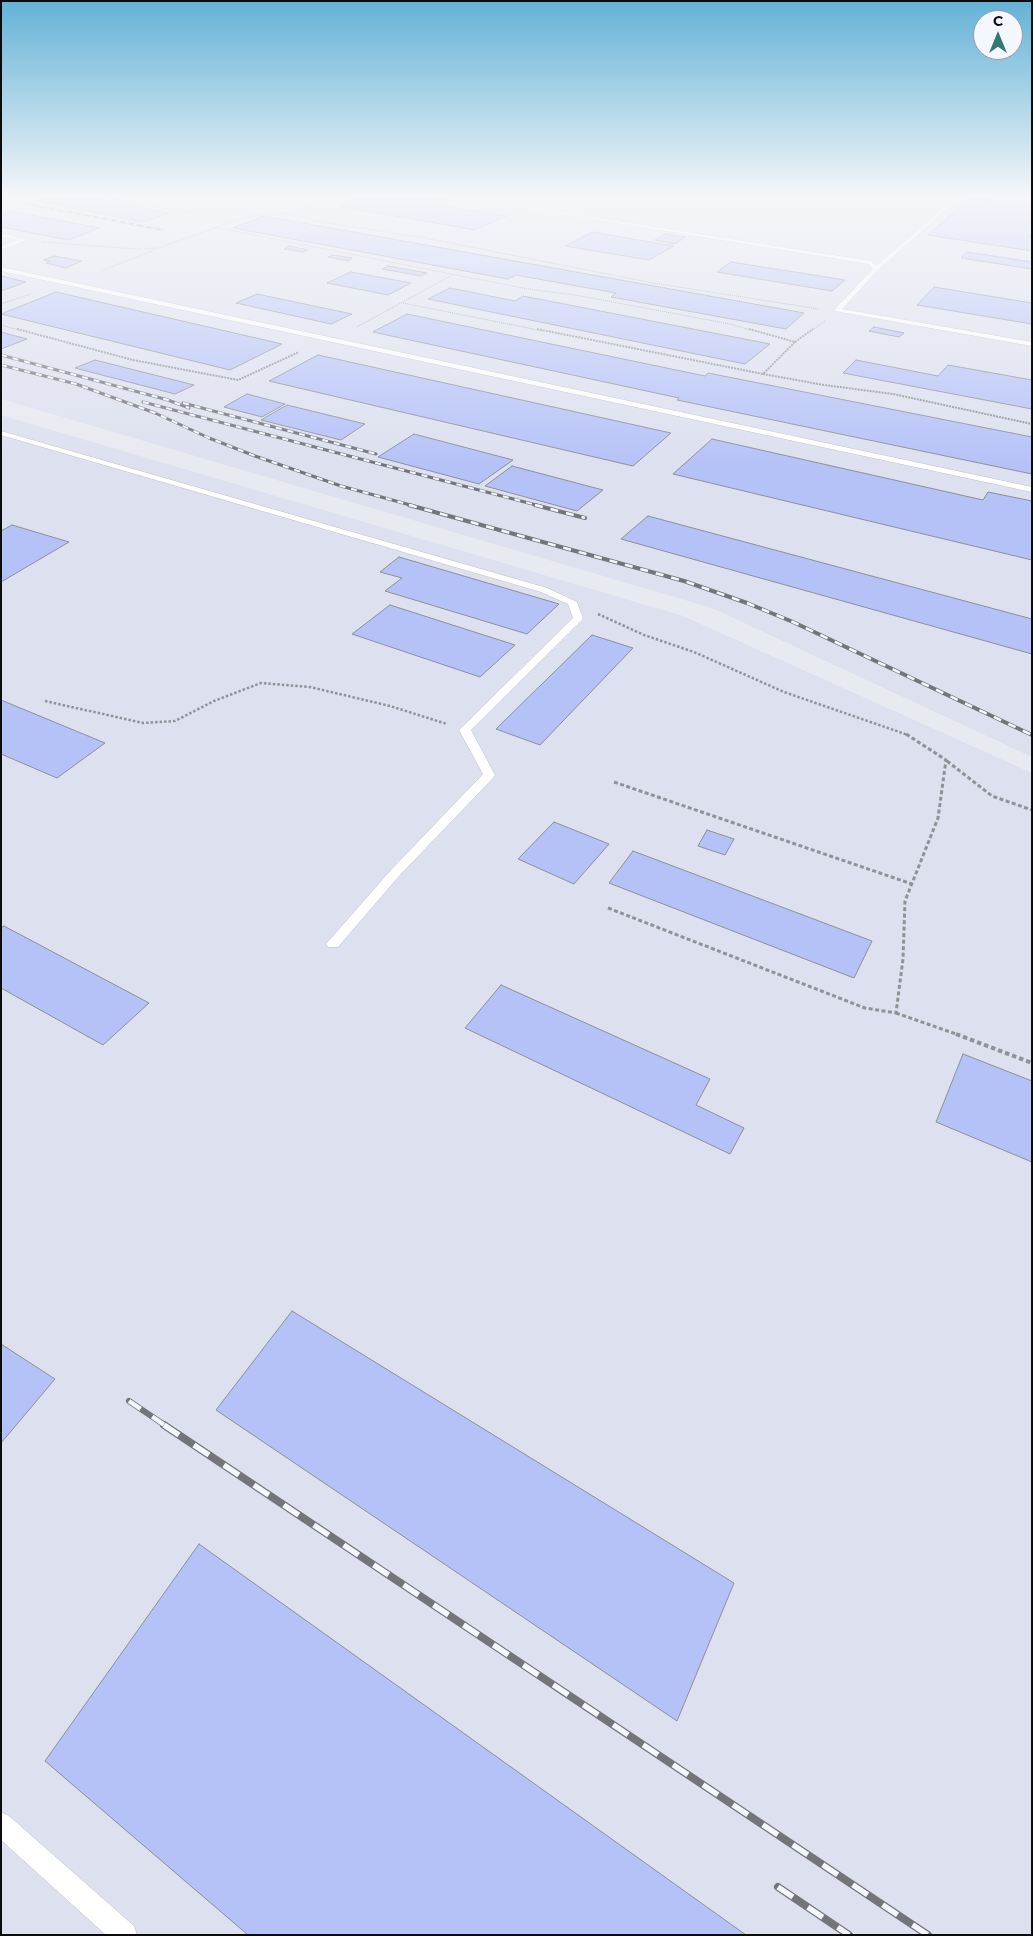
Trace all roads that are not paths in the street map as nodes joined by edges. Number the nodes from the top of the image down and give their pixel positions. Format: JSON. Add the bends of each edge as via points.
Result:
{"nodes":[{"id":1,"x":85,"y":286,"type":"edge"},
{"id":2,"x":860,"y":286,"type":"edge"},
{"id":3,"x":1032,"y":344,"type":"edge"},
{"id":4,"x":1,"y":433,"type":"edge"},
{"id":5,"x":1032,"y":490,"type":"edge"},
{"id":6,"x":333,"y":944,"type":"dead end"},
{"id":7,"x":1,"y":1824,"type":"edge"},
{"id":8,"x":125,"y":1935,"type":"edge"}],
"edges":[{"from":1,"to":5,"type":"lane"},
{"from":2,"to":3,"type":"lane","via":[[838,310]]},
{"from":4,"to":6,"type":"lane","via":[[535,587],[572,602],[578,618],[464,730],[489,775]]},
{"from":7,"to":8,"type":"lane"}]}
